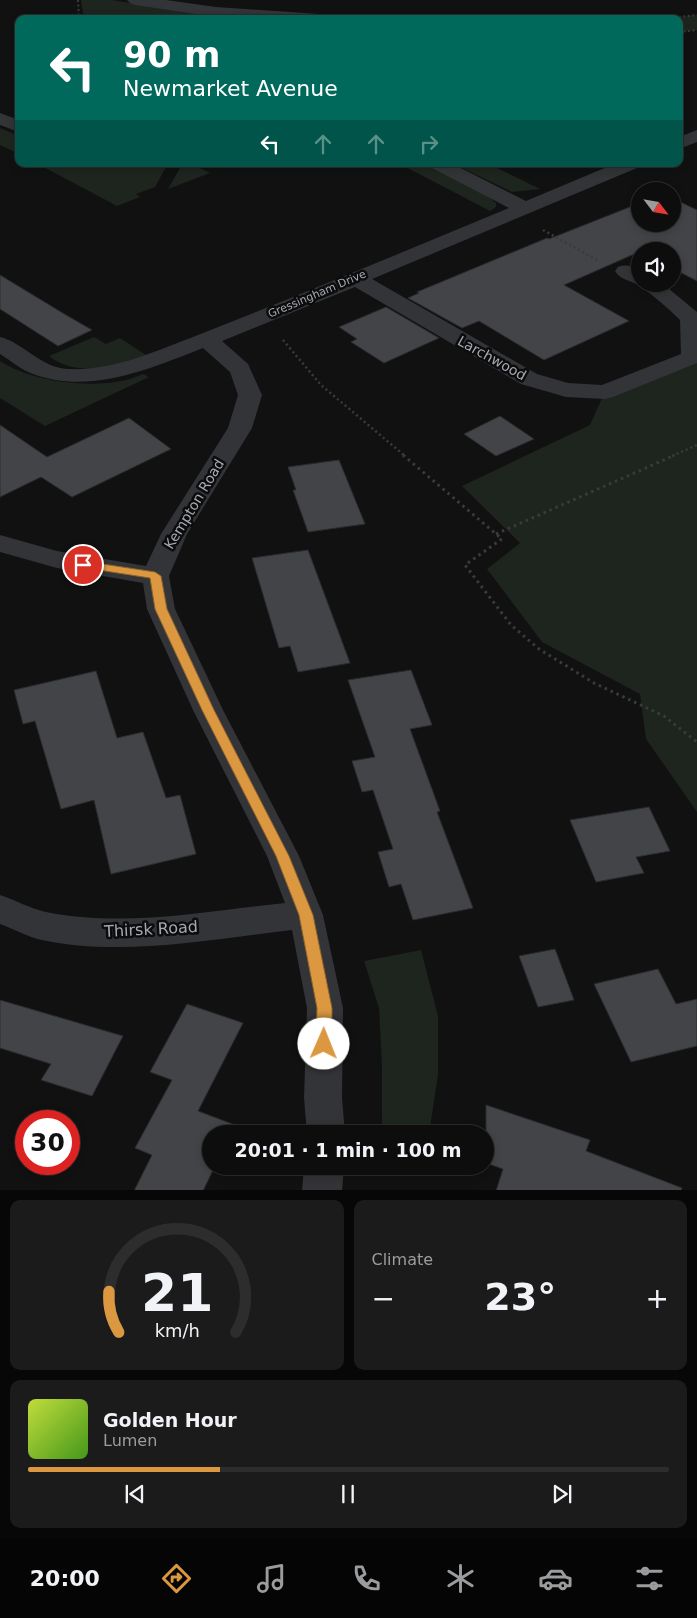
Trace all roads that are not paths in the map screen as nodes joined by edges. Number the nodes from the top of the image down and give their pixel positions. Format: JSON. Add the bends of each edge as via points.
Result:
{"nodes":[{"id":1,"x":135,"y":0,"type":"edge"},
{"id":2,"x":261,"y":15,"type":"edge"},
{"id":3,"x":0,"y":118,"type":"edge"},
{"id":4,"x":15,"y":125,"type":"edge"},
{"id":5,"x":444,"y":167,"type":"edge"},
{"id":6,"x":623,"y":167,"type":"edge"},
{"id":7,"x":517,"y":210,"type":"junction"},
{"id":8,"x":355,"y":278,"type":"junction"},
{"id":9,"x":662,"y":292,"type":"edge"},
{"id":10,"x":206,"y":339,"type":"junction"},
{"id":11,"x":0,"y":344,"type":"edge"},
{"id":12,"x":0,"y":543,"type":"edge"},
{"id":13,"x":155,"y":576,"type":"junction"},
{"id":14,"x":0,"y":909,"type":"edge"},
{"id":15,"x":306,"y":915,"type":"junction"},
{"id":16,"x":325,"y":1125,"type":"edge"},
{"id":17,"x":323,"y":1175,"type":"edge"},
{"id":18,"x":322,"y":1190,"type":"edge"}],
"edges":[{"from":1,"to":2,"type":"street"},
{"from":3,"to":4,"type":"street"},
{"from":5,"to":7,"type":"street"},
{"from":6,"to":7,"type":"street","name":"Gressingham Drive"},
{"from":7,"to":8,"type":"street","name":"Gressingham Drive"},
{"from":8,"to":9,"type":"street","name":"Larchwood","via":[[529,379],[566,390],[605,392],[692,356],[691,318]]},
{"from":8,"to":10,"type":"street","name":"Gressingham Drive"},
{"from":10,"to":11,"type":"street","name":"Gressingham Drive","via":[[154,360],[104,374],[66,376],[39,369]]},
{"from":10,"to":13,"type":"street","name":"Kempton Road","via":[[240,369],[250,395],[240,428],[174,534]]},
{"from":12,"to":13,"type":"street","via":[[64,562]]},
{"from":13,"to":15,"type":"street","via":[[161,609],[208,710],[283,856]]},
{"from":14,"to":15,"type":"street","name":"Thirsk Road","via":[[42,926],[133,933]]},
{"from":15,"to":16,"type":"street","via":[[325,1008]]},
{"from":17,"to":18,"type":"street"}]}
